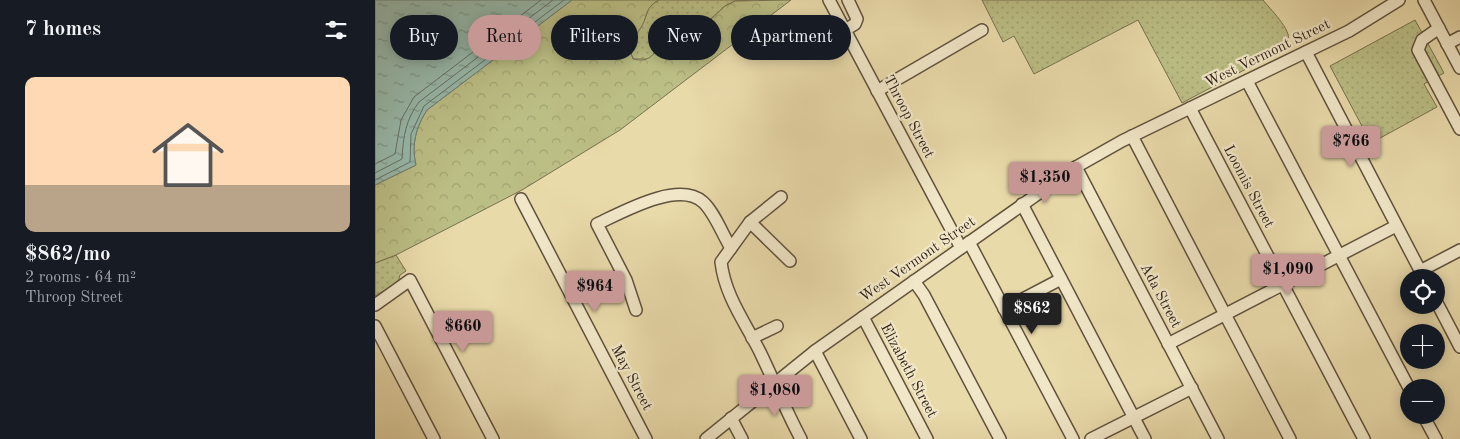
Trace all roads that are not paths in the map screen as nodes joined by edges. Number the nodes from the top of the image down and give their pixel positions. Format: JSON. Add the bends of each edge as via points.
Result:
{"nodes":[{"id":1,"x":829,"y":0,"type":"edge"},
{"id":2,"x":848,"y":0,"type":"edge"},
{"id":3,"x":1399,"y":0,"type":"edge"},
{"id":4,"x":1424,"y":0,"type":"edge"},
{"id":5,"x":837,"y":15,"type":"edge"},
{"id":6,"x":851,"y":26,"type":"edge"},
{"id":7,"x":1439,"y":28,"type":"junction"},
{"id":8,"x":982,"y":30,"type":"dead end"},
{"id":9,"x":1460,"y":37,"type":"edge"},
{"id":10,"x":851,"y":41,"type":"edge"},
{"id":11,"x":1447,"y":44,"type":"junction"},
{"id":12,"x":1307,"y":52,"type":"junction"},
{"id":13,"x":1460,"y":68,"type":"edge"},
{"id":14,"x":1247,"y":80,"type":"junction"},
{"id":15,"x":877,"y":90,"type":"junction"},
{"id":16,"x":1190,"y":108,"type":"junction"},
{"id":17,"x":1460,"y":129,"type":"edge"},
{"id":18,"x":1132,"y":136,"type":"junction"},
{"id":19,"x":1076,"y":167,"type":"junction"},
{"id":20,"x":781,"y":197,"type":"dead end"},
{"id":21,"x":521,"y":199,"type":"dead end"},
{"id":22,"x":1022,"y":204,"type":"junction"},
{"id":23,"x":750,"y":222,"type":"junction"},
{"id":24,"x":1396,"y":226,"type":"junction"},
{"id":25,"x":965,"y":245,"type":"junction"},
{"id":26,"x":731,"y":248,"type":"junction"},
{"id":27,"x":1460,"y":250,"type":"edge"},
{"id":28,"x":1339,"y":255,"type":"junction"},
{"id":29,"x":790,"y":261,"type":"dead end"},
{"id":30,"x":1419,"y":269,"type":"edge"},
{"id":31,"x":1430,"y":269,"type":"edge"},
{"id":32,"x":1061,"y":279,"type":"junction"},
{"id":33,"x":914,"y":281,"type":"junction"},
{"id":34,"x":1283,"y":285,"type":"junction"},
{"id":35,"x":375,"y":305,"type":"edge"},
{"id":36,"x":1004,"y":309,"type":"junction"},
{"id":37,"x":636,"y":310,"type":"dead end"},
{"id":38,"x":1225,"y":314,"type":"junction"},
{"id":39,"x":1442,"y":314,"type":"edge"},
{"id":40,"x":863,"y":317,"type":"junction"},
{"id":41,"x":375,"y":326,"type":"edge"},
{"id":42,"x":777,"y":326,"type":"dead end"},
{"id":43,"x":752,"y":338,"type":"junction"},
{"id":44,"x":1169,"y":344,"type":"junction"},
{"id":45,"x":1460,"y":347,"type":"edge"},
{"id":46,"x":815,"y":351,"type":"junction"},
{"id":47,"x":1404,"y":379,"type":"edge"},
{"id":48,"x":773,"y":383,"type":"junction"},
{"id":49,"x":1192,"y":388,"type":"junction"},
{"id":50,"x":1134,"y":417,"type":"junction"},
{"id":51,"x":731,"y":418,"type":"junction"},
{"id":52,"x":1428,"y":424,"type":"edge"},
{"id":53,"x":434,"y":439,"type":"edge"},
{"id":54,"x":493,"y":439,"type":"edge"},
{"id":55,"x":646,"y":439,"type":"edge"},
{"id":56,"x":706,"y":439,"type":"edge"},
{"id":57,"x":742,"y":439,"type":"edge"},
{"id":58,"x":801,"y":439,"type":"edge"},
{"id":59,"x":861,"y":439,"type":"edge"},
{"id":60,"x":927,"y":439,"type":"edge"},
{"id":61,"x":1000,"y":439,"type":"edge"},
{"id":62,"x":1073,"y":439,"type":"edge"},
{"id":63,"x":1091,"y":439,"type":"edge"},
{"id":64,"x":1145,"y":439,"type":"edge"},
{"id":65,"x":1218,"y":439,"type":"edge"},
{"id":66,"x":1290,"y":439,"type":"edge"},
{"id":67,"x":1363,"y":439,"type":"edge"},
{"id":68,"x":1436,"y":439,"type":"edge"}],
"edges":[{"from":1,"to":5,"type":"street","name":"Throop Street"},
{"from":2,"to":6,"type":"street","via":[[857,19]]},
{"from":3,"to":12,"type":"street","name":"West Vermont Street"},
{"from":4,"to":7,"type":"street"},
{"from":7,"to":11,"type":"street"},
{"from":7,"to":17,"type":"street","via":[[1422,40],[1418,50]]},
{"from":8,"to":15,"type":"street"},
{"from":9,"to":11,"type":"street"},
{"from":10,"to":15,"type":"street","name":"Throop Street"},
{"from":11,"to":13,"type":"street"},
{"from":12,"to":14,"type":"street","name":"West Vermont Street"},
{"from":12,"to":24,"type":"street"},
{"from":14,"to":16,"type":"street","name":"West Vermont Street"},
{"from":14,"to":28,"type":"street"},
{"from":15,"to":25,"type":"street","name":"Throop Street"},
{"from":16,"to":18,"type":"street","name":"West Vermont Street"},
{"from":16,"to":34,"type":"street","name":"Loomis Street"},
{"from":18,"to":19,"type":"street","name":"West Vermont Street"},
{"from":18,"to":38,"type":"street"},
{"from":19,"to":22,"type":"street","name":"West Vermont Street"},
{"from":19,"to":44,"type":"street","name":"Ada Street"},
{"from":20,"to":23,"type":"street"},
{"from":21,"to":55,"type":"street","name":"May Street"},
{"from":22,"to":25,"type":"street","name":"West Vermont Street"},
{"from":22,"to":32,"type":"street"},
{"from":23,"to":26,"type":"street"},
{"from":23,"to":29,"type":"street"},
{"from":24,"to":28,"type":"street"},
{"from":24,"to":30,"type":"street"},
{"from":25,"to":33,"type":"street","name":"West Vermont Street"},
{"from":25,"to":36,"type":"street","name":"Throop Street"},
{"from":26,"to":37,"type":"street","via":[[709,209],[693,197],[647,200],[597,224],[626,280]]},
{"from":26,"to":43,"type":"street","via":[[721,262],[723,283]]},
{"from":27,"to":31,"type":"street"},
{"from":28,"to":34,"type":"street"},
{"from":28,"to":47,"type":"street"},
{"from":32,"to":36,"type":"street"},
{"from":32,"to":50,"type":"street"},
{"from":33,"to":40,"type":"street","name":"West Vermont Street"},
{"from":33,"to":61,"type":"street"},
{"from":34,"to":38,"type":"street"},
{"from":34,"to":67,"type":"street","name":"Loomis Street"},
{"from":35,"to":54,"type":"street","via":[[410,280]]},
{"from":36,"to":62,"type":"street","name":"Throop Street"},
{"from":38,"to":44,"type":"street"},
{"from":38,"to":66,"type":"street"},
{"from":39,"to":45,"type":"street"},
{"from":40,"to":46,"type":"street","name":"West Vermont Street"},
{"from":40,"to":60,"type":"street","name":"Elizabeth Street"},
{"from":41,"to":53,"type":"street"},
{"from":42,"to":43,"type":"street"},
{"from":43,"to":48,"type":"street"},
{"from":44,"to":49,"type":"street","name":"Ada Street"},
{"from":46,"to":48,"type":"street","name":"West Vermont Street"},
{"from":46,"to":59,"type":"street"},
{"from":48,"to":51,"type":"street","name":"West Vermont Street"},
{"from":48,"to":58,"type":"street"},
{"from":49,"to":50,"type":"street"},
{"from":49,"to":65,"type":"street","name":"Ada Street"},
{"from":50,"to":63,"type":"street"},
{"from":50,"to":64,"type":"street"},
{"from":51,"to":56,"type":"street","name":"West Vermont Street"},
{"from":51,"to":57,"type":"street"},
{"from":52,"to":68,"type":"street"}]}
